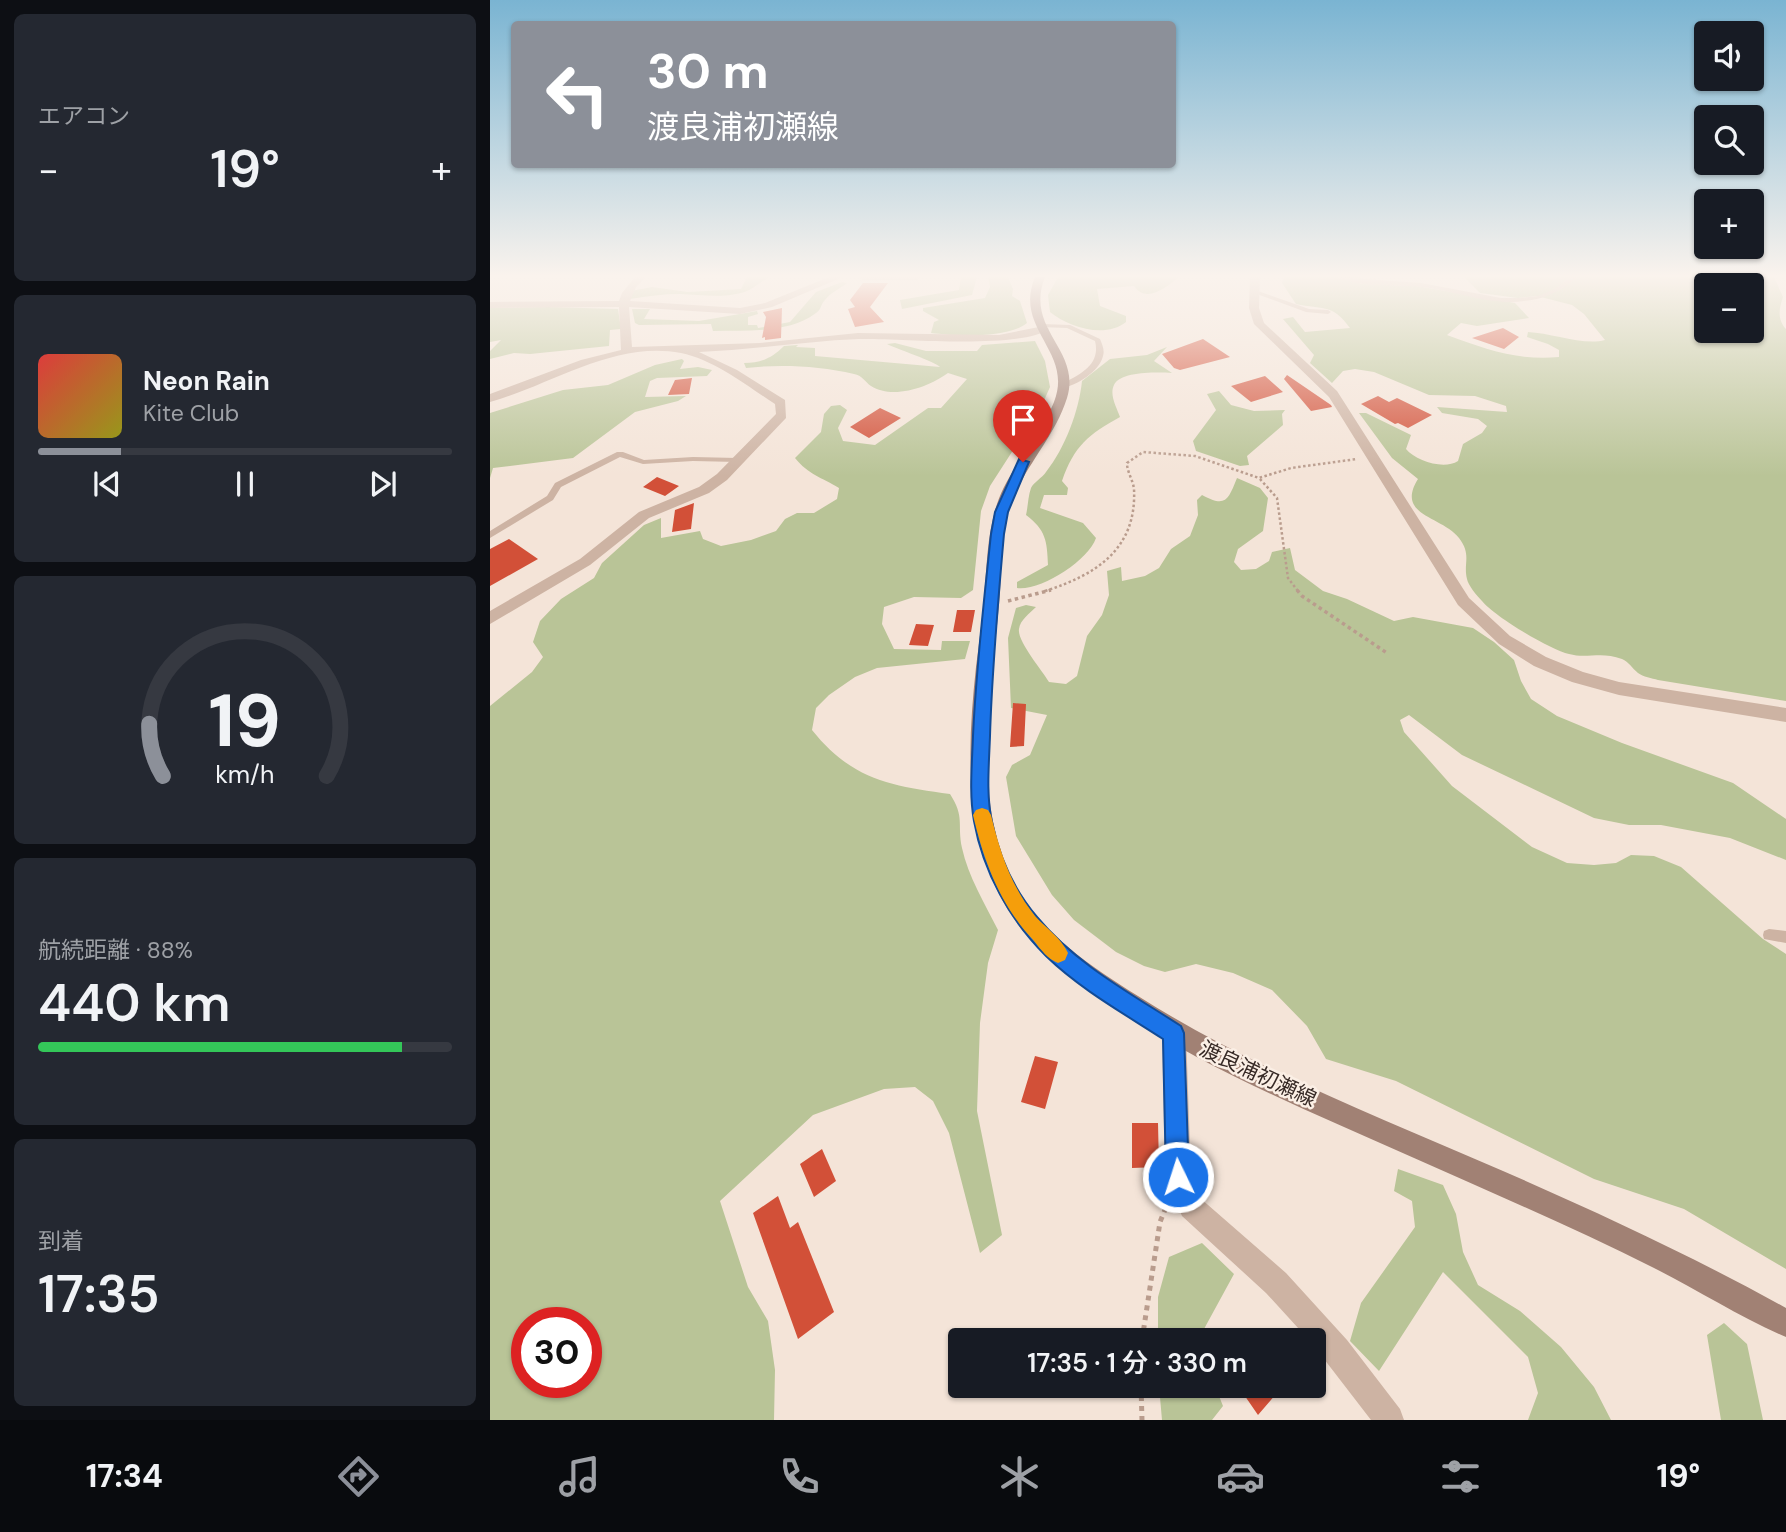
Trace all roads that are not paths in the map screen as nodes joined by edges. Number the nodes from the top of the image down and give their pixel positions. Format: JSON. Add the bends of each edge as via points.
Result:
{"nodes":[{"id":1,"x":626,"y":343,"type":"edge"},
{"id":2,"x":787,"y":343,"type":"edge"},
{"id":3,"x":1053,"y":343,"type":"edge"},
{"id":4,"x":1099,"y":343,"type":"edge"},
{"id":5,"x":1279,"y":343,"type":"edge"},
{"id":6,"x":682,"y":350,"type":"junction"},
{"id":7,"x":627,"y":351,"type":"junction"},
{"id":8,"x":1065,"y":386,"type":"junction"},
{"id":9,"x":490,"y":398,"type":"edge"},
{"id":10,"x":738,"y":460,"type":"junction"},
{"id":11,"x":490,"y":535,"type":"edge"},
{"id":12,"x":490,"y":618,"type":"edge"},
{"id":13,"x":1786,"y":715,"type":"edge"},
{"id":14,"x":1769,"y":935,"type":"dead end"},
{"id":15,"x":1786,"y":937,"type":"edge"},
{"id":16,"x":1174,"y":1033,"type":"junction"},
{"id":17,"x":1786,"y":1323,"type":"edge"},
{"id":18,"x":1389,"y":1420,"type":"edge"}],
"edges":[{"from":1,"to":7,"type":"street"},
{"from":2,"to":6,"type":"street"},
{"from":3,"to":8,"type":"main road","via":[[1064,369]]},
{"from":4,"to":8,"type":"lane","via":[[1100,359]]},
{"from":5,"to":13,"type":"street","via":[[1333,394],[1471,611],[1508,642],[1558,668],[1630,691]]},
{"from":6,"to":7,"type":"street"},
{"from":6,"to":10,"type":"street","via":[[755,385],[781,403],[782,415]]},
{"from":7,"to":9,"type":"street"},
{"from":8,"to":16,"type":"main road","name":"渡良浦初瀬線","via":[[1063,398],[1023,462],[1001,512],[984,673],[982,820],[993,860],[1028,922],[1089,979]]},
{"from":10,"to":11,"type":"lane","via":[[643,463],[620,454],[558,485],[550,498]]},
{"from":10,"to":12,"type":"street","via":[[704,490],[644,515],[585,562]]},
{"from":14,"to":15,"type":"lane"},
{"from":16,"to":17,"type":"main road","name":"渡良浦初瀬線","via":[[1264,1079],[1659,1255]]},
{"from":16,"to":18,"type":"street","via":[[1178,1177],[1191,1207],[1276,1283],[1337,1350]]}]}
